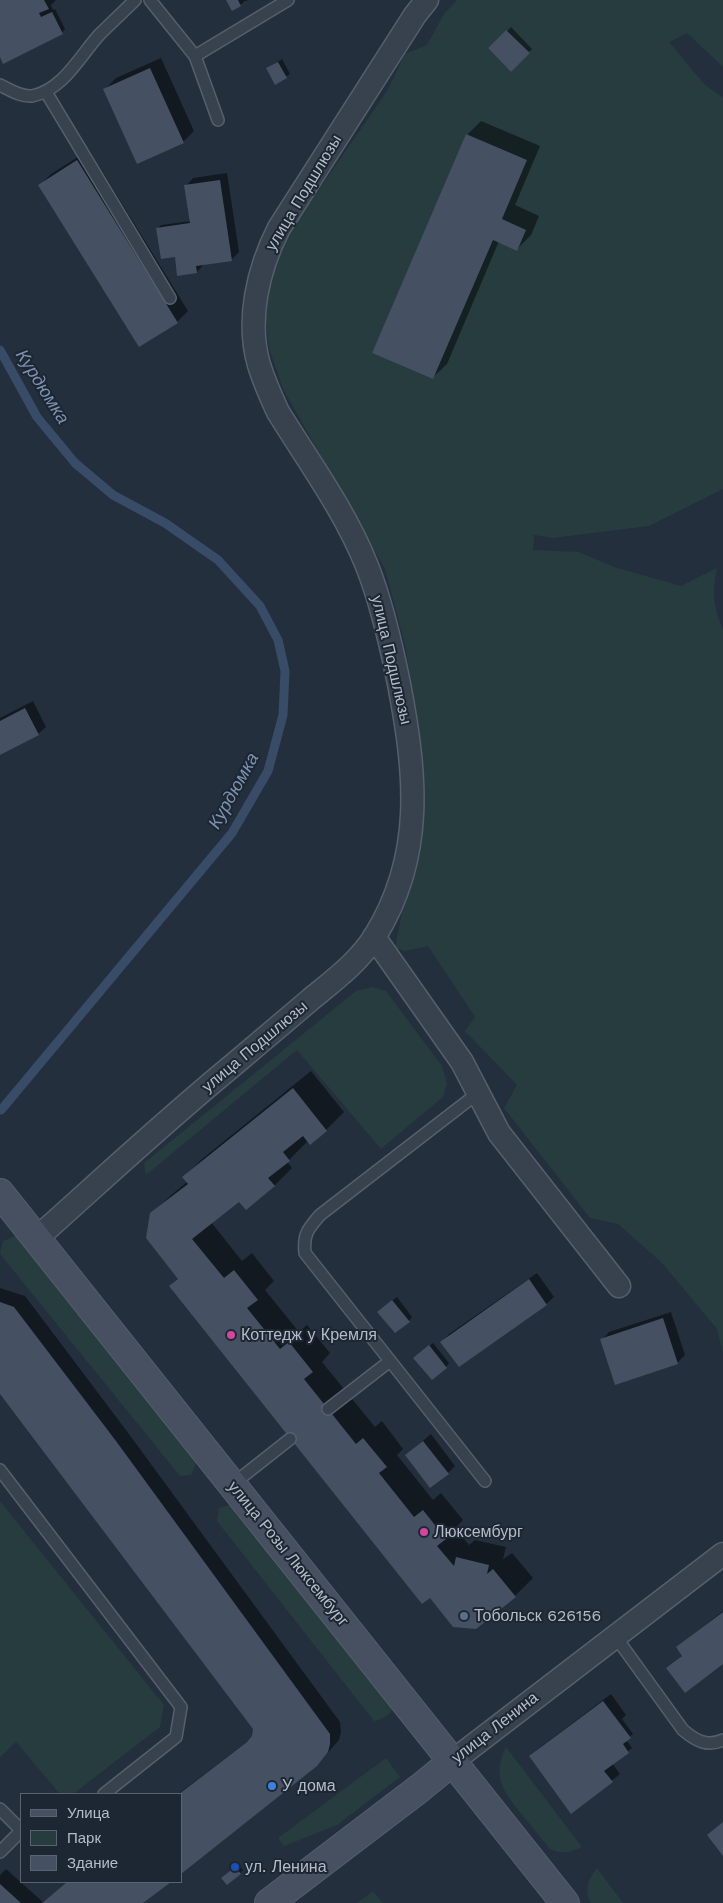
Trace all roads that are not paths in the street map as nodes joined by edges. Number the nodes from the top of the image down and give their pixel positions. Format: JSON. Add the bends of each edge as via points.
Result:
{"nodes":[{"id":1,"x":136,"y":0,"type":"edge"},
{"id":2,"x":150,"y":0,"type":"edge"},
{"id":3,"x":288,"y":0,"type":"edge"},
{"id":4,"x":427,"y":0,"type":"edge"},
{"id":5,"x":195,"y":56,"type":"junction"},
{"id":6,"x":0,"y":85,"type":"edge"},
{"id":7,"x":46,"y":92,"type":"junction"},
{"id":8,"x":218,"y":120,"type":"dead end"},
{"id":9,"x":170,"y":298,"type":"dead end"},
{"id":10,"x":374,"y":937,"type":"junction"},
{"id":11,"x":478,"y":1093,"type":"junction"},
{"id":12,"x":5,"y":1199,"type":"edge"},
{"id":13,"x":36,"y":1238,"type":"junction"},
{"id":14,"x":619,"y":1286,"type":"dead end"},
{"id":15,"x":390,"y":1361,"type":"junction"},
{"id":16,"x":328,"y":1409,"type":"dead end"},
{"id":17,"x":290,"y":1439,"type":"dead end"},
{"id":18,"x":0,"y":1470,"type":"edge"},
{"id":19,"x":486,"y":1481,"type":"dead end"},
{"id":20,"x":233,"y":1484,"type":"junction"},
{"id":21,"x":723,"y":1554,"type":"edge"},
{"id":22,"x":615,"y":1636,"type":"junction"},
{"id":23,"x":723,"y":1740,"type":"edge"},
{"id":24,"x":453,"y":1761,"type":"junction"},
{"id":25,"x":105,"y":1793,"type":"edge"},
{"id":26,"x":0,"y":1809,"type":"edge"},
{"id":27,"x":20,"y":1829,"type":"edge"},
{"id":28,"x":20,"y":1831,"type":"edge"},
{"id":29,"x":0,"y":1852,"type":"edge"},
{"id":30,"x":269,"y":1903,"type":"edge"},
{"id":31,"x":566,"y":1903,"type":"edge"}],
"edges":[{"from":1,"to":7,"type":"lane","via":[[100,34],[60,82]]},
{"from":2,"to":5,"type":"lane"},
{"from":3,"to":5,"type":"lane"},
{"from":4,"to":10,"type":"street","name":"улица Подшлюзы","via":[[279,228],[261,272],[253,323],[259,365],[275,405],[351,530],[367,567],[384,614],[395,665],[412,760],[413,823],[402,878]]},
{"from":5,"to":8,"type":"lane"},
{"from":6,"to":7,"type":"lane","via":[[30,96]]},
{"from":7,"to":9,"type":"lane"},
{"from":10,"to":11,"type":"street","via":[[462,1062]]},
{"from":10,"to":13,"type":"street","name":"улица Подшлюзы","via":[[341,974],[194,1097]]},
{"from":11,"to":14,"type":"street","via":[[499,1133]]},
{"from":11,"to":15,"type":"lane","via":[[320,1215],[308,1228],[305,1253]]},
{"from":12,"to":13,"type":"main road","name":"улица Розы Люксембург"},
{"from":13,"to":20,"type":"main road","name":"улица Розы Люксембург"},
{"from":15,"to":16,"type":"lane"},
{"from":15,"to":19,"type":"lane"},
{"from":17,"to":20,"type":"lane"},
{"from":18,"to":25,"type":"lane","via":[[181,1706],[176,1737]]},
{"from":20,"to":24,"type":"main road","name":"улица Розы Люксембург"},
{"from":21,"to":22,"type":"street","name":"улица Ленина"},
{"from":22,"to":23,"type":"lane","via":[[683,1730],[694,1740],[708,1744]]},
{"from":22,"to":24,"type":"street","name":"улица Ленина"},
{"from":24,"to":30,"type":"main road","name":"улица Ленина"},
{"from":24,"to":31,"type":"main road","name":"улица Розы Люксембург"},
{"from":26,"to":27,"type":"lane"},
{"from":28,"to":29,"type":"lane"}]}
